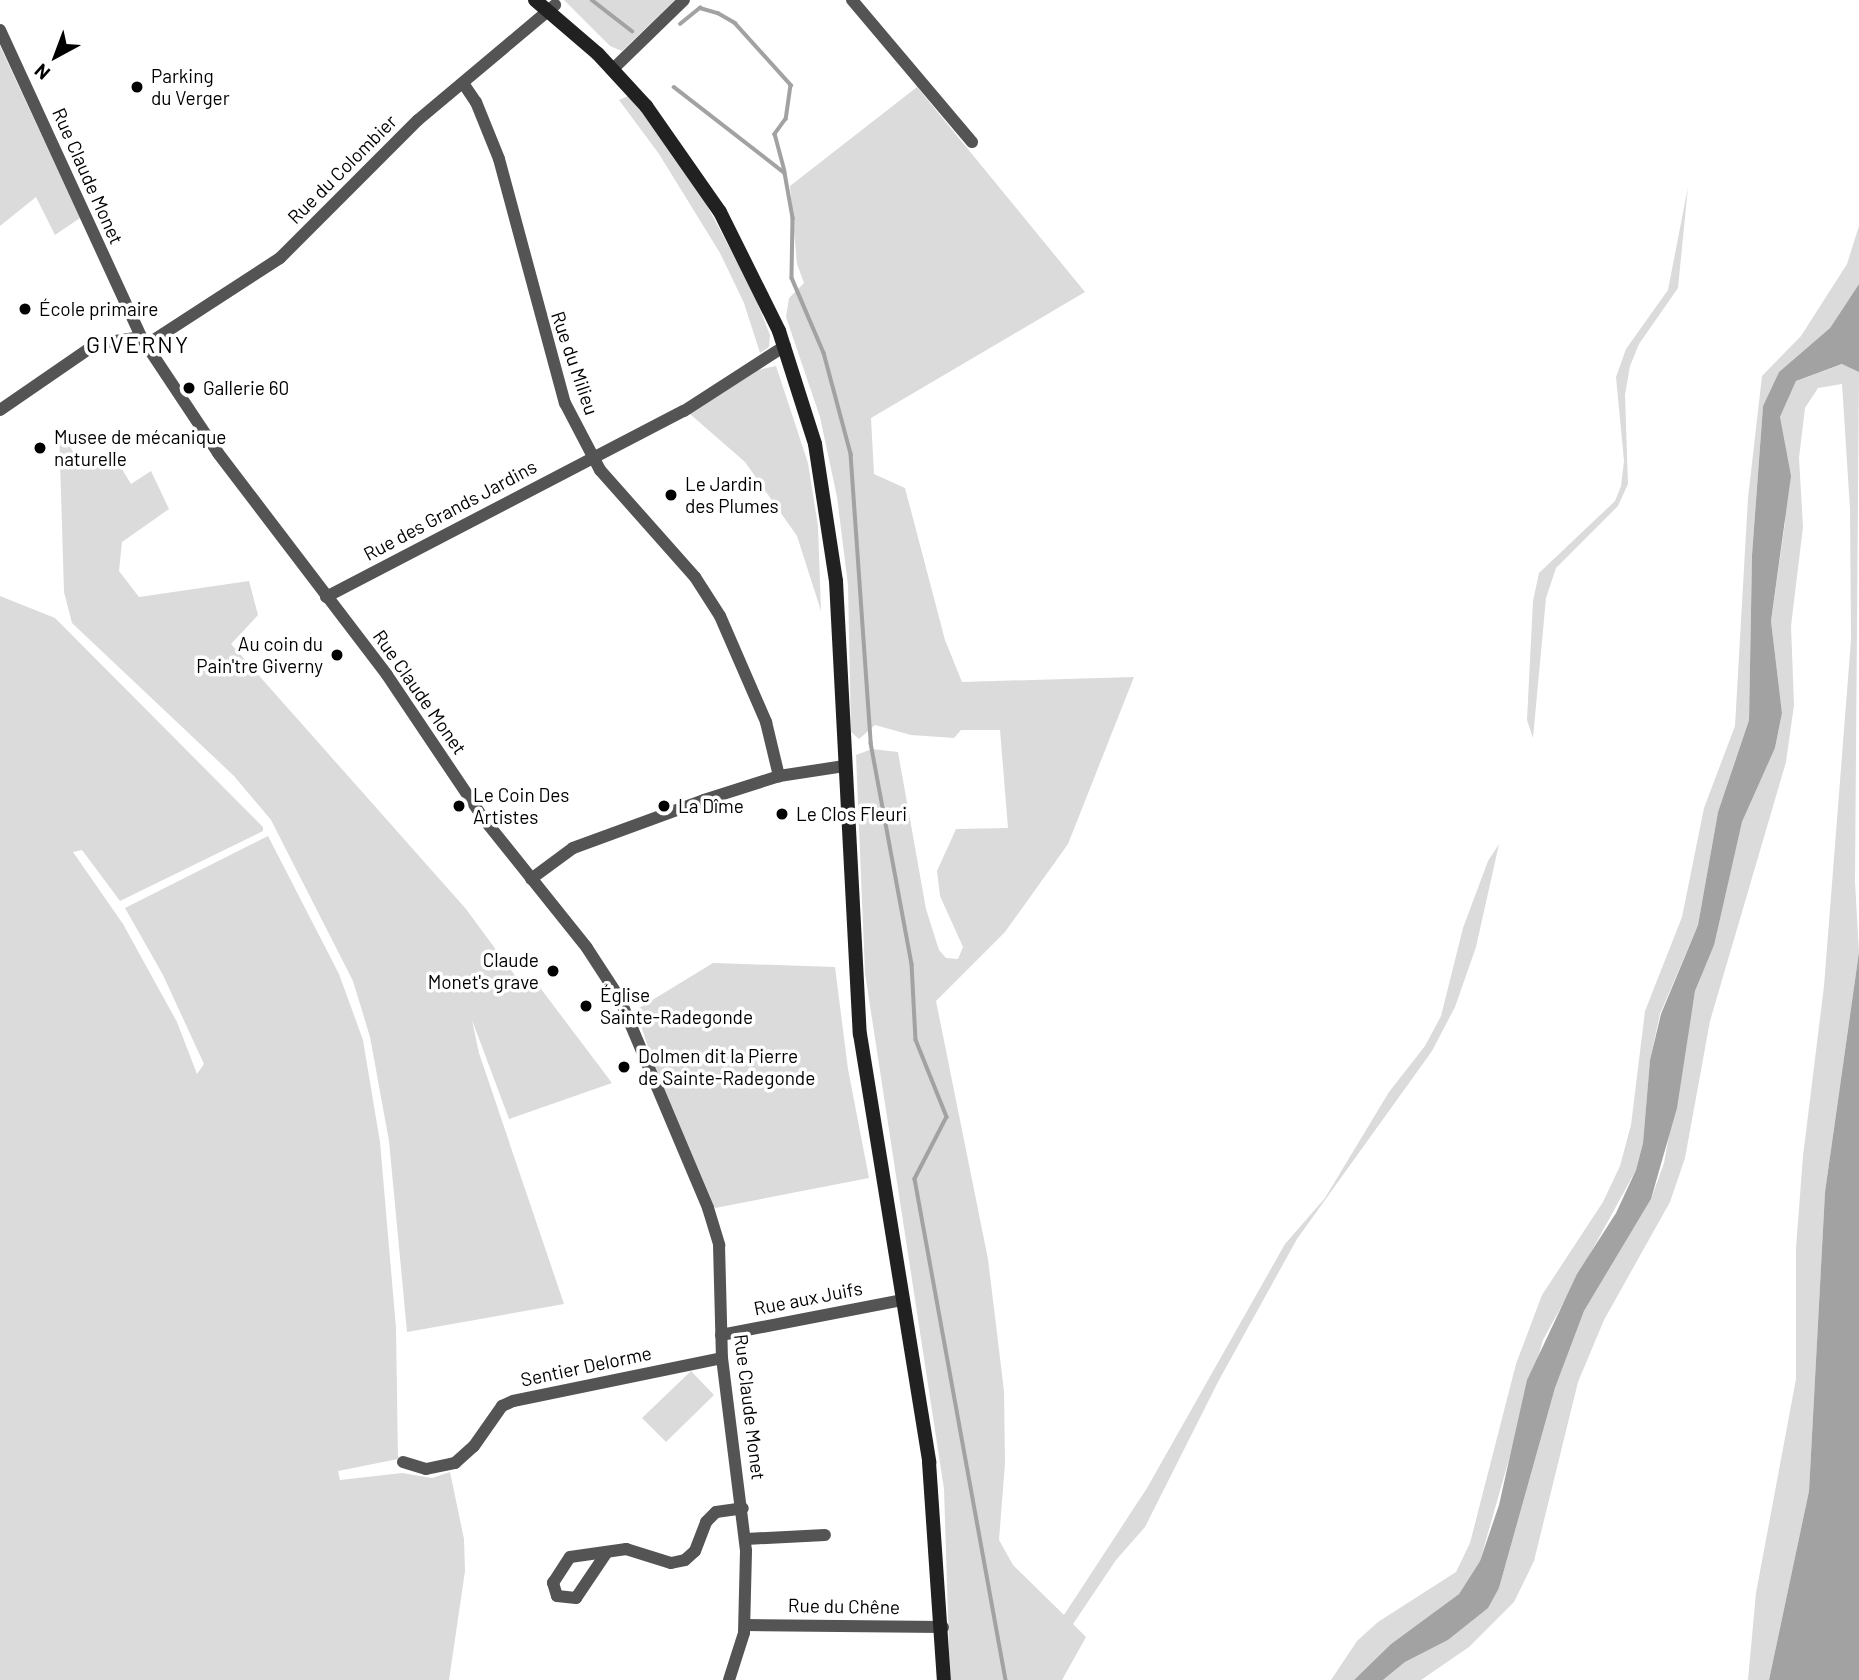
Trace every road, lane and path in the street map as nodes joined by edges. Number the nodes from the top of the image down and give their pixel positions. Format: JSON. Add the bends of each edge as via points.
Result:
{"nodes":[{"id":1,"x":535,"y":0,"type":"edge"},
{"id":2,"x":684,"y":0,"type":"edge"},
{"id":3,"x":852,"y":0,"type":"edge"},
{"id":4,"x":551,"y":5,"type":"edge"},
{"id":5,"x":0,"y":30,"type":"edge"},
{"id":6,"x":613,"y":69,"type":"junction"},
{"id":7,"x":463,"y":83,"type":"junction"},
{"id":8,"x":972,"y":142,"type":"dead end"},
{"id":9,"x":144,"y":341,"type":"junction"},
{"id":10,"x":785,"y":346,"type":"junction"},
{"id":11,"x":0,"y":410,"type":"edge"},
{"id":12,"x":592,"y":457,"type":"junction"},
{"id":13,"x":326,"y":597,"type":"junction"},
{"id":14,"x":844,"y":766,"type":"junction"},
{"id":15,"x":779,"y":776,"type":"junction"},
{"id":16,"x":531,"y":879,"type":"junction"},
{"id":17,"x":902,"y":1300,"type":"junction"},
{"id":18,"x":721,"y":1335,"type":"junction"},
{"id":19,"x":722,"y":1358,"type":"junction"},
{"id":20,"x":403,"y":1462,"type":"dead end"},
{"id":21,"x":743,"y":1508,"type":"junction"},
{"id":22,"x":825,"y":1535,"type":"dead end"},
{"id":23,"x":746,"y":1539,"type":"junction"},
{"id":24,"x":607,"y":1552,"type":"junction"},
{"id":25,"x":745,"y":1625,"type":"junction"},
{"id":26,"x":943,"y":1627,"type":"junction"},
{"id":27,"x":729,"y":1680,"type":"edge"},
{"id":28,"x":944,"y":1680,"type":"edge"}],
"edges":[{"from":1,"to":4,"type":"main road"},
{"from":2,"to":6,"type":"street"},
{"from":3,"to":8,"type":"street"},
{"from":4,"to":6,"type":"main road"},
{"from":4,"to":7,"type":"street","name":"Rue du Colombier"},
{"from":5,"to":9,"type":"street","name":"Rue Claude Monet"},
{"from":6,"to":10,"type":"main road","via":[[664,128],[720,212]]},
{"from":7,"to":9,"type":"street","name":"Rue du Colombier","via":[[418,120],[280,258]]},
{"from":7,"to":12,"type":"street","name":"Rue du Milieu","via":[[476,102],[499,159],[552,364]]},
{"from":9,"to":11,"type":"street","via":[[96,344]]},
{"from":9,"to":13,"type":"street","name":"Rue Claude Monet","via":[[218,453]]},
{"from":10,"to":12,"type":"street","name":"Rue des Grands Jardins","via":[[684,411]]},
{"from":10,"to":14,"type":"main road","via":[[815,444],[833,543]]},
{"from":12,"to":13,"type":"street","name":"Rue des Grands Jardins"},
{"from":12,"to":15,"type":"street","name":"Rue du Milieu","via":[[695,577],[720,616],[766,722]]},
{"from":13,"to":16,"type":"street","name":"Rue Claude Monet"},
{"from":14,"to":15,"type":"street"},
{"from":14,"to":17,"type":"main road","via":[[860,1034]]},
{"from":15,"to":16,"type":"street","via":[[573,849]]},
{"from":16,"to":18,"type":"street","name":"Rue Claude Monet","via":[[587,948],[628,1014],[715,1229],[721,1267]]},
{"from":17,"to":18,"type":"street","name":"Rue aux Juifs"},
{"from":17,"to":26,"type":"main road","via":[[929,1462]]},
{"from":18,"to":19,"type":"street","name":"Rue Claude Monet"},
{"from":19,"to":20,"type":"street","name":"Sentier Delorme","via":[[513,1401],[502,1406],[474,1447],[455,1463],[426,1469]]},
{"from":19,"to":21,"type":"street","name":"Rue Claude Monet"},
{"from":21,"to":23,"type":"street","name":"Rue Claude Monet"},
{"from":21,"to":24,"type":"street","via":[[716,1512],[706,1522],[695,1551],[685,1560],[671,1563],[626,1549]]},
{"from":22,"to":23,"type":"street"},
{"from":23,"to":25,"type":"street","name":"Rue Claude Monet"},
{"from":24,"to":24,"type":"street","via":[[570,1558],[553,1583],[557,1596],[576,1598]]},
{"from":25,"to":26,"type":"street","name":"Rue du Chêne"},
{"from":25,"to":27,"type":"street","name":"Rue Claude Monet"},
{"from":26,"to":28,"type":"main road"}]}
